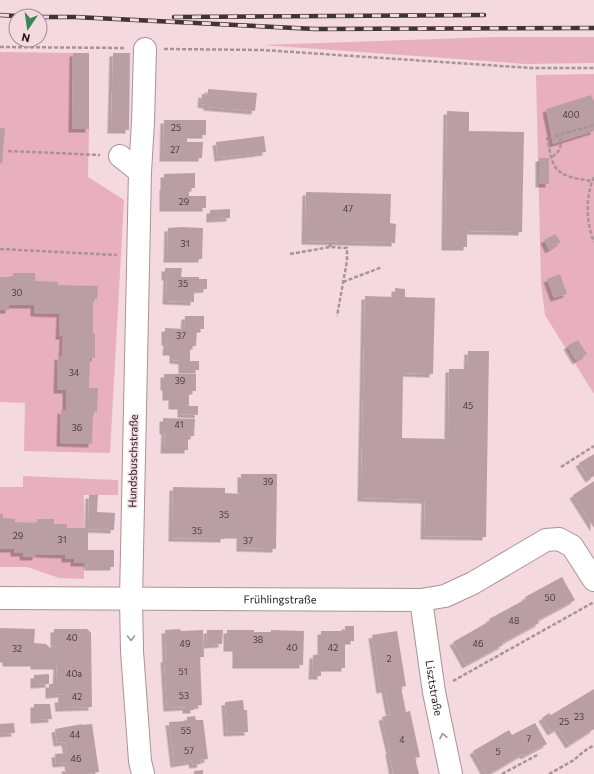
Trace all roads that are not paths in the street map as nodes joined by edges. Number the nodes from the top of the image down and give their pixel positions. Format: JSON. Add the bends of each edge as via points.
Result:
{"nodes":[{"id":1,"x":145,"y":49,"type":"road end"},
{"id":2,"x":120,"y":156,"type":"road end"},
{"id":3,"x":140,"y":172,"type":"junction"},
{"id":4,"x":594,"y":580,"type":"edge"},
{"id":5,"x":0,"y":598,"type":"edge"},
{"id":6,"x":131,"y":599,"type":"junction"},
{"id":7,"x":421,"y":600,"type":"junction"},
{"id":8,"x":143,"y":774,"type":"edge"},
{"id":9,"x":451,"y":774,"type":"edge"}],
"edges":[{"from":1,"to":3,"type":"street","name":"Hundsbuschstraße"},
{"from":2,"to":3,"type":"street"},
{"from":3,"to":6,"type":"street","name":"Hundsbuschstraße"},
{"from":4,"to":7,"type":"street","name":"Frühlingstraße","via":[[572,546],[559,539],[546,540],[473,583],[445,596]]},
{"from":5,"to":6,"type":"street","name":"Frühlingstraße"},
{"from":6,"to":7,"type":"street","name":"Frühlingstraße"},
{"from":6,"to":8,"type":"street","name":"Hundsbuschstraße","one_way":true,"via":[[132,651]]},
{"from":9,"to":7,"type":"street","name":"Lisztstraße","one_way":true,"via":[[434,692]]}]}
